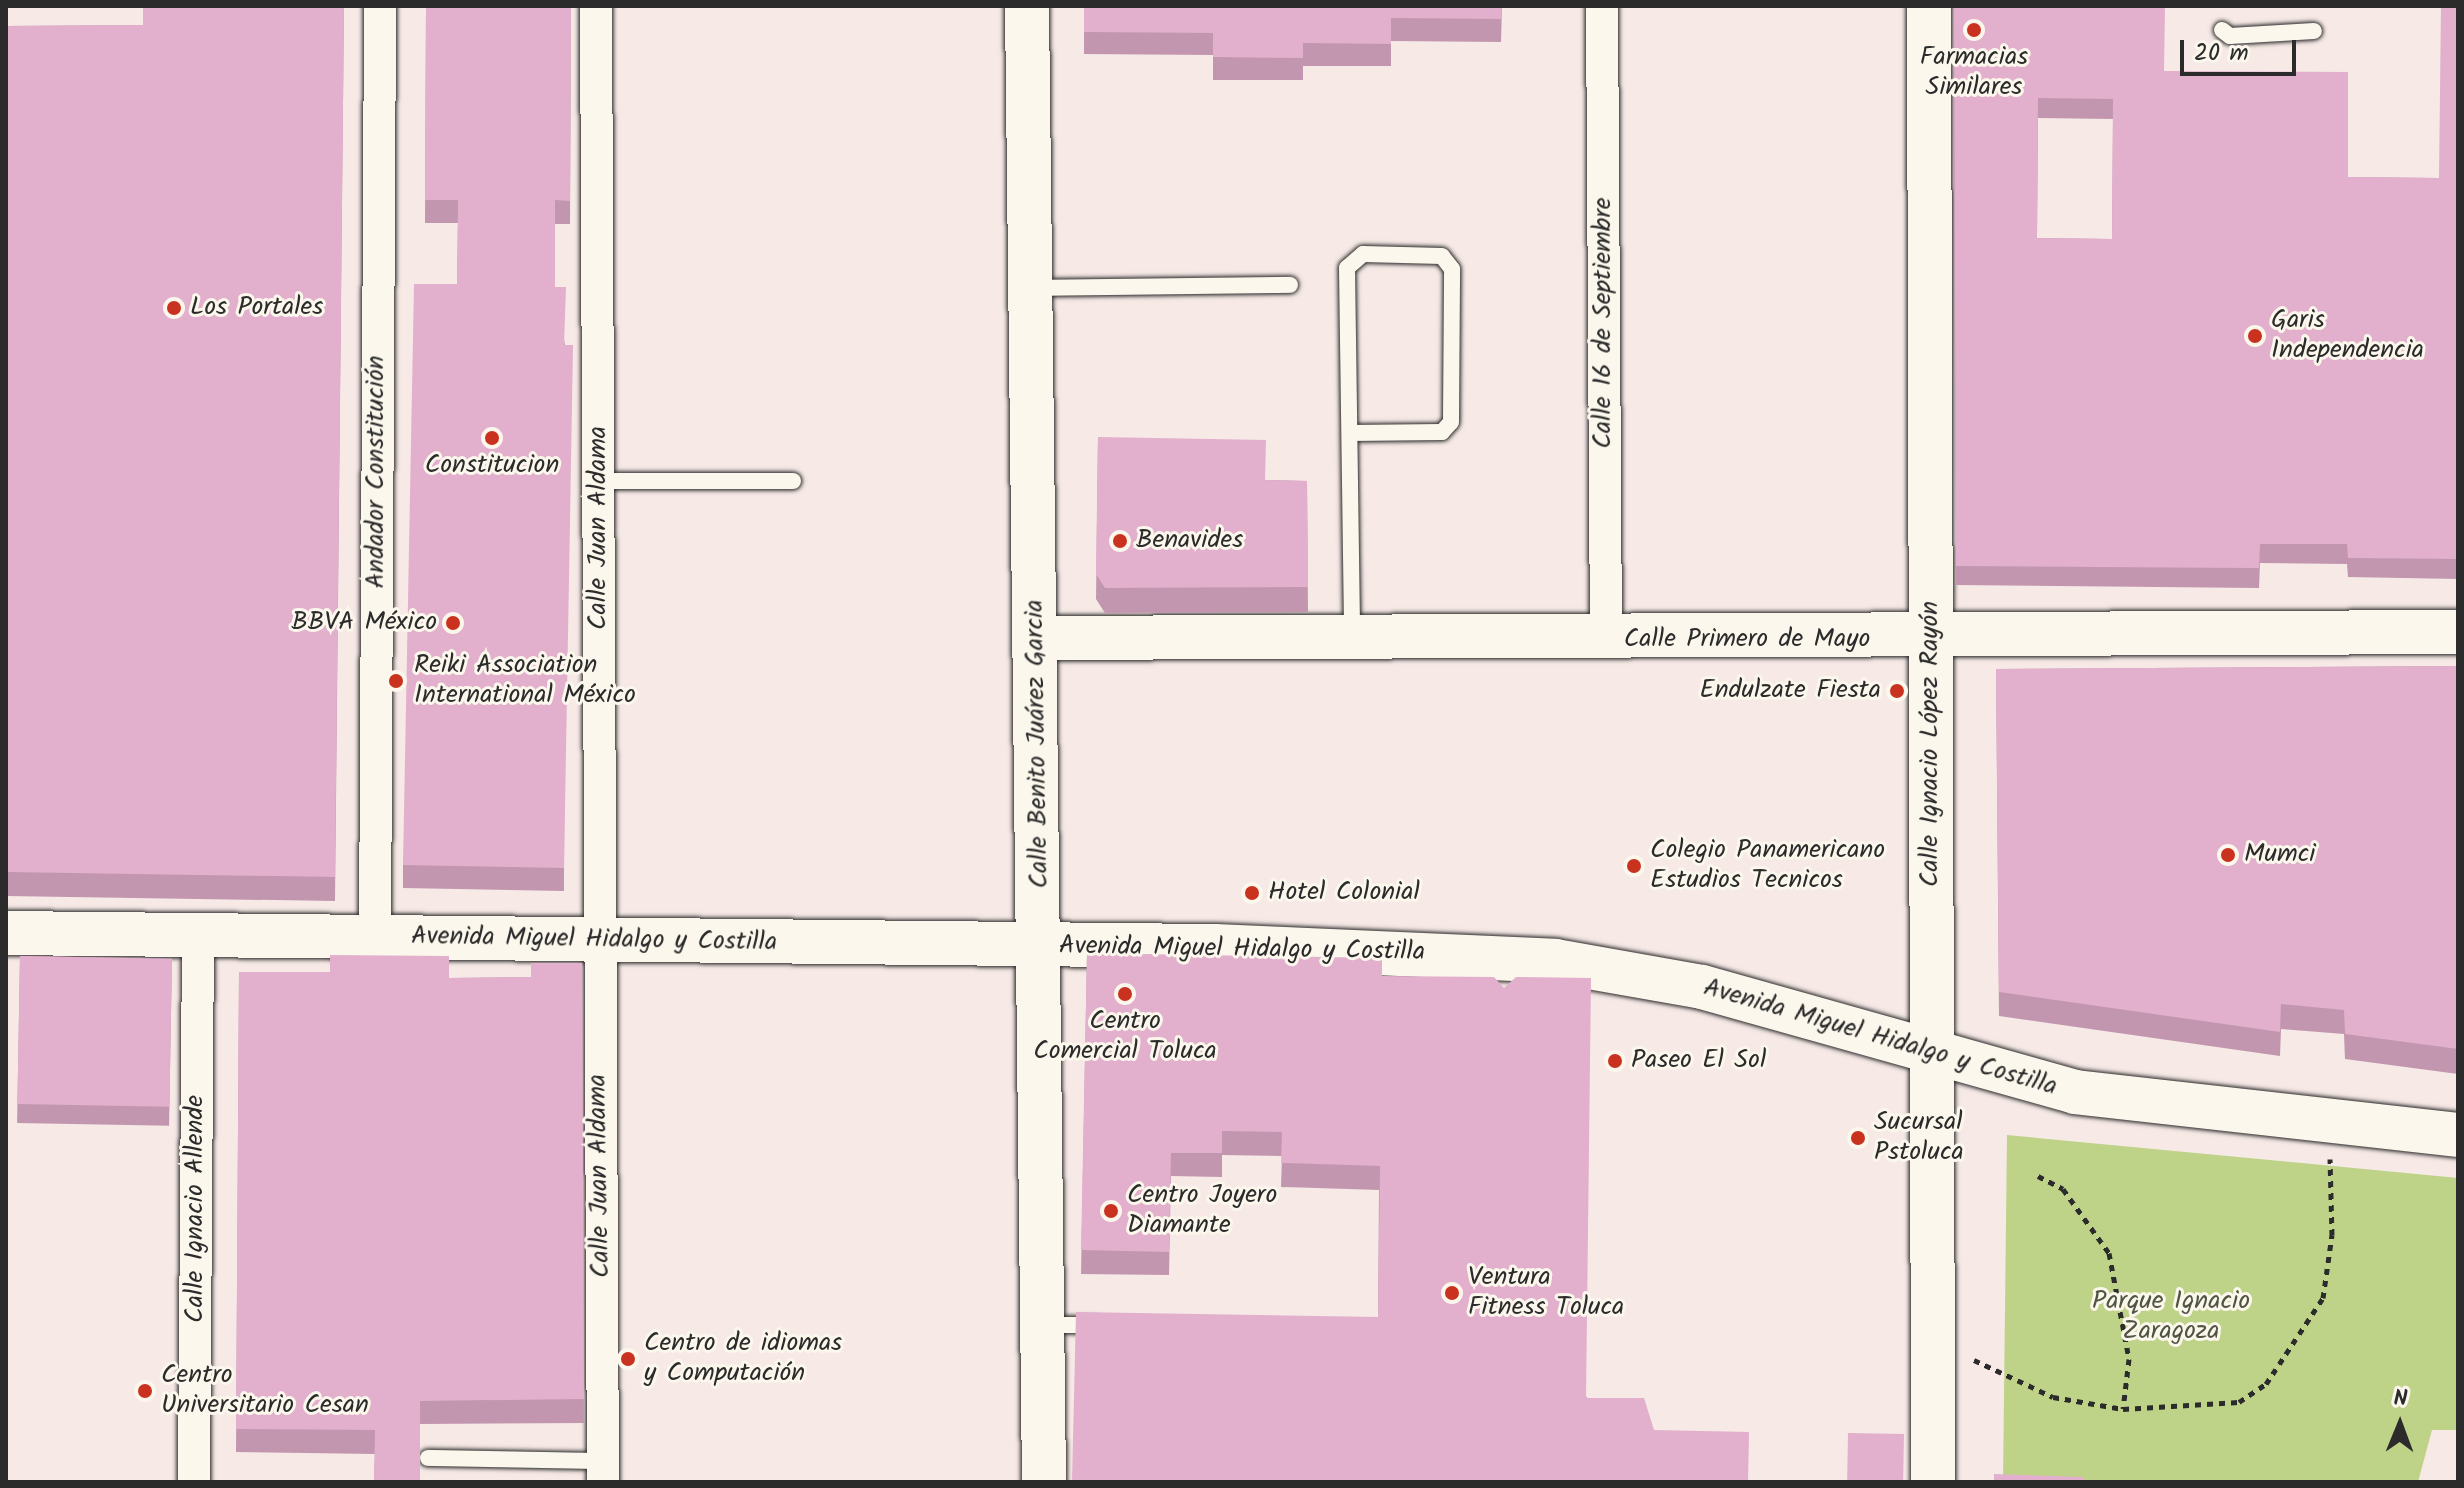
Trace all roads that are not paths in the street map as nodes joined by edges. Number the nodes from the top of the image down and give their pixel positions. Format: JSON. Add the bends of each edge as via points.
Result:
{"nodes":[{"id":1,"x":380,"y":6,"type":"edge"},
{"id":2,"x":596,"y":6,"type":"edge"},
{"id":3,"x":1027,"y":6,"type":"edge"},
{"id":4,"x":1602,"y":6,"type":"edge"},
{"id":5,"x":1929,"y":6,"type":"edge"},
{"id":6,"x":2222,"y":30,"type":"dead end"},
{"id":7,"x":2314,"y":31,"type":"dead end"},
{"id":8,"x":1290,"y":285,"type":"dead end"},
{"id":9,"x":1031,"y":288,"type":"junction"},
{"id":10,"x":1350,"y":433,"type":"junction"},
{"id":11,"x":600,"y":481,"type":"junction"},
{"id":12,"x":793,"y":481,"type":"dead end"},
{"id":13,"x":2458,"y":632,"type":"edge"},
{"id":14,"x":1037,"y":638,"type":"junction"},
{"id":15,"x":1352,"y":639,"type":"junction"},
{"id":16,"x":1606,"y":640,"type":"junction"},
{"id":17,"x":1931,"y":640,"type":"junction"},
{"id":18,"x":6,"y":933,"type":"edge"},
{"id":19,"x":198,"y":936,"type":"junction"},
{"id":20,"x":375,"y":937,"type":"junction"},
{"id":21,"x":598,"y":940,"type":"junction"},
{"id":22,"x":1041,"y":945,"type":"junction"},
{"id":23,"x":1934,"y":1059,"type":"junction"},
{"id":24,"x":2458,"y":1135,"type":"edge"},
{"id":25,"x":1043,"y":1325,"type":"junction"},
{"id":26,"x":1121,"y":1325,"type":"edge"},
{"id":27,"x":428,"y":1458,"type":"dead end"},
{"id":28,"x":603,"y":1471,"type":"edge"},
{"id":29,"x":194,"y":1482,"type":"edge"},
{"id":30,"x":1044,"y":1482,"type":"edge"},
{"id":31,"x":1933,"y":1482,"type":"edge"}],
"edges":[{"from":1,"to":20,"type":"street","name":"Andador Constitución"},
{"from":2,"to":11,"type":"street","name":"Calle Juan Aldama"},
{"from":3,"to":9,"type":"main road","name":"Calle Benito Juárez Garcia"},
{"from":4,"to":16,"type":"street","name":"Calle 16 de Septiembre"},
{"from":5,"to":17,"type":"main road","name":"Calle Ignacio López Rayón"},
{"from":6,"to":7,"type":"lane","via":[[2230,36]]},
{"from":8,"to":9,"type":"lane"},
{"from":9,"to":14,"type":"main road","name":"Calle Benito Juárez Garcia"},
{"from":10,"to":10,"type":"lane","via":[[1350,260],[1442,256],[1452,269],[1451,422],[1442,432]]},
{"from":10,"to":15,"type":"lane"},
{"from":11,"to":12,"type":"lane"},
{"from":11,"to":21,"type":"street","name":"Calle Juan Aldama"},
{"from":13,"to":17,"type":"main road","name":"Calle Primero de Mayo"},
{"from":14,"to":15,"type":"main road","name":"Calle Primero de Mayo"},
{"from":14,"to":22,"type":"main road","name":"Calle Benito Juárez Garcia"},
{"from":15,"to":16,"type":"main road","name":"Calle Primero de Mayo"},
{"from":16,"to":17,"type":"main road","name":"Calle Primero de Mayo"},
{"from":17,"to":23,"type":"main road","name":"Calle Ignacio López Rayón"},
{"from":18,"to":19,"type":"main road","name":"Avenida Miguel Hidalgo y Costilla"},
{"from":19,"to":20,"type":"main road","name":"Avenida Miguel Hidalgo y Costilla"},
{"from":19,"to":29,"type":"street","name":"Calle Ignacio Allende"},
{"from":20,"to":21,"type":"main road","name":"Avenida Miguel Hidalgo y Costilla"},
{"from":21,"to":22,"type":"main road","name":"Avenida Miguel Hidalgo y Costilla"},
{"from":21,"to":28,"type":"street","name":"Calle Juan Aldama"},
{"from":22,"to":23,"type":"main road","name":"Avenida Miguel Hidalgo y Costilla","via":[[1702,987]]},
{"from":22,"to":25,"type":"main road","name":"Calle Benito Juárez Garcia"},
{"from":23,"to":24,"type":"main road","name":"Avenida Miguel Hidalgo y Costilla","via":[[2075,1092]]},
{"from":23,"to":31,"type":"main road","name":"Calle Ignacio López Rayón"},
{"from":25,"to":26,"type":"lane"},
{"from":25,"to":30,"type":"main road","name":"Calle Benito Juárez Garcia"},
{"from":27,"to":28,"type":"lane"}]}
